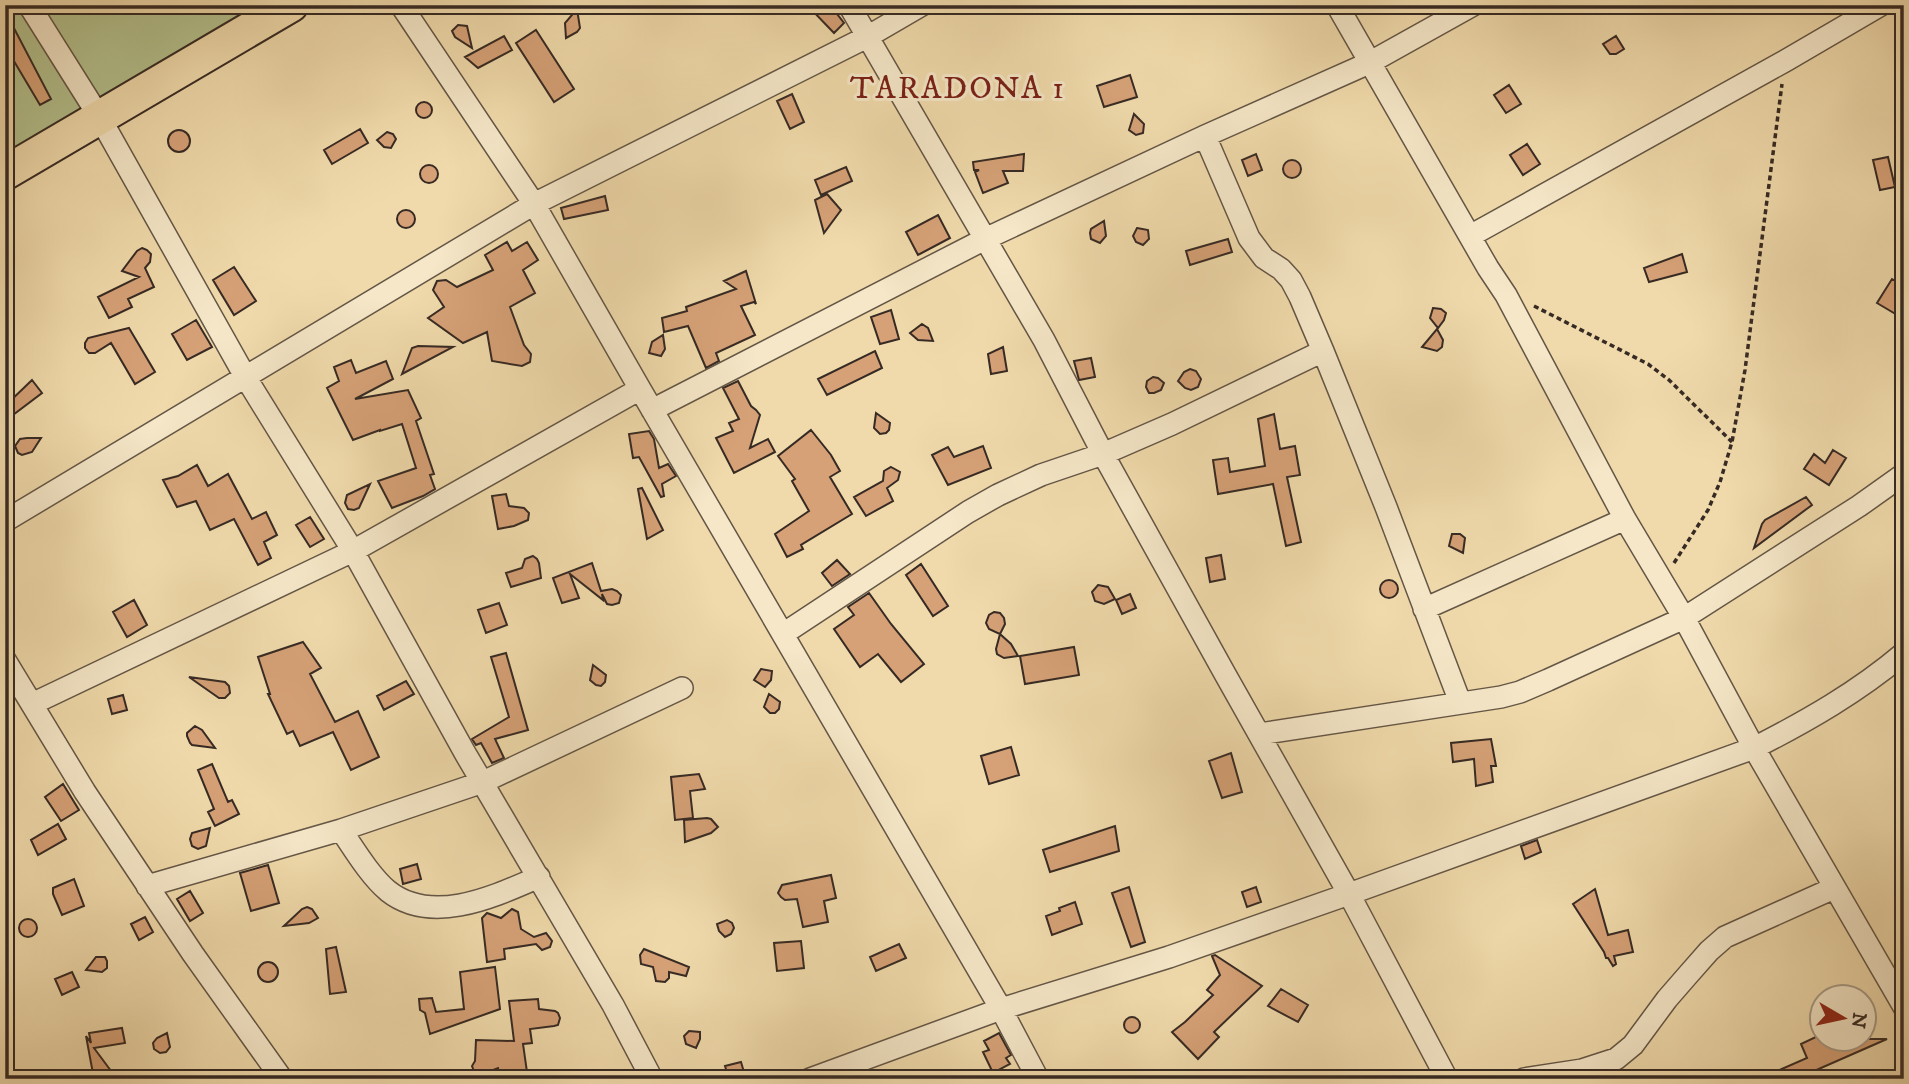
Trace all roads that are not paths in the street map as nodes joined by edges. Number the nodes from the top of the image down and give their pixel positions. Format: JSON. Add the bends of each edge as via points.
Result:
{"nodes":[{"id":1,"x":29,"y":5,"type":"edge"},
{"id":2,"x":291,"y":5,"type":"edge"},
{"id":3,"x":401,"y":5,"type":"edge"},
{"id":4,"x":849,"y":5,"type":"edge"},
{"id":5,"x":922,"y":5,"type":"edge"},
{"id":6,"x":1337,"y":5,"type":"edge"},
{"id":7,"x":1473,"y":5,"type":"edge"},
{"id":8,"x":1881,"y":5,"type":"edge"},
{"id":9,"x":867,"y":37,"type":"junction"},
{"id":10,"x":1369,"y":63,"type":"junction"},
{"id":11,"x":100,"y":118,"type":"junction"},
{"id":12,"x":1205,"y":136,"type":"junction"},
{"id":13,"x":5,"y":173,"type":"edge"},
{"id":14,"x":534,"y":204,"type":"junction"},
{"id":15,"x":1470,"y":236,"type":"junction"},
{"id":16,"x":985,"y":239,"type":"junction"},
{"id":17,"x":1323,"y":351,"type":"junction"},
{"id":18,"x":246,"y":378,"type":"junction"},
{"id":19,"x":640,"y":389,"type":"junction"},
{"id":20,"x":652,"y":410,"type":"junction"},
{"id":21,"x":1103,"y":454,"type":"junction"},
{"id":22,"x":1904,"y":474,"type":"edge"},
{"id":23,"x":1625,"y":519,"type":"junction"},
{"id":24,"x":5,"y":521,"type":"edge"},
{"id":25,"x":353,"y":551,"type":"junction"},
{"id":26,"x":1424,"y":609,"type":"junction"},
{"id":27,"x":1684,"y":618,"type":"junction"},
{"id":28,"x":783,"y":634,"type":"junction"},
{"id":29,"x":1904,"y":653,"type":"edge"},
{"id":30,"x":5,"y":660,"type":"edge"},
{"id":31,"x":682,"y":688,"type":"dead end"},
{"id":32,"x":1460,"y":702,"type":"junction"},
{"id":33,"x":32,"y":704,"type":"junction"},
{"id":34,"x":1260,"y":734,"type":"junction"},
{"id":35,"x":1754,"y":748,"type":"junction"},
{"id":36,"x":483,"y":782,"type":"junction"},
{"id":37,"x":341,"y":830,"type":"junction"},
{"id":38,"x":539,"y":877,"type":"junction"},
{"id":39,"x":147,"y":886,"type":"junction"},
{"id":40,"x":1834,"y":888,"type":"junction"},
{"id":41,"x":1349,"y":894,"type":"junction"},
{"id":42,"x":1904,"y":1007,"type":"edge"},
{"id":43,"x":1001,"y":1009,"type":"junction"},
{"id":44,"x":282,"y":1079,"type":"edge"},
{"id":45,"x":652,"y":1079,"type":"edge"},
{"id":46,"x":810,"y":1079,"type":"edge"},
{"id":47,"x":1038,"y":1079,"type":"edge"},
{"id":48,"x":1447,"y":1079,"type":"edge"},
{"id":49,"x":1524,"y":1079,"type":"edge"}],
"edges":[{"from":1,"to":11,"type":"street"},
{"from":2,"to":11,"type":"main road"},
{"from":3,"to":14,"type":"street"},
{"from":4,"to":9,"type":"street"},
{"from":5,"to":9,"type":"street"},
{"from":6,"to":10,"type":"street"},
{"from":7,"to":10,"type":"street"},
{"from":8,"to":15,"type":"street"},
{"from":9,"to":14,"type":"street"},
{"from":9,"to":16,"type":"street"},
{"from":10,"to":12,"type":"street"},
{"from":10,"to":15,"type":"street"},
{"from":11,"to":13,"type":"main road"},
{"from":11,"to":18,"type":"street"},
{"from":12,"to":16,"type":"street"},
{"from":12,"to":17,"type":"street","via":[[1249,238],[1264,258],[1291,280]]},
{"from":14,"to":18,"type":"street"},
{"from":14,"to":19,"type":"street"},
{"from":15,"to":23,"type":"street"},
{"from":16,"to":20,"type":"street"},
{"from":16,"to":21,"type":"street"},
{"from":17,"to":21,"type":"street"},
{"from":17,"to":26,"type":"street"},
{"from":18,"to":24,"type":"street"},
{"from":18,"to":25,"type":"street"},
{"from":19,"to":20,"type":"street"},
{"from":19,"to":25,"type":"street"},
{"from":20,"to":28,"type":"street"},
{"from":21,"to":28,"type":"street","via":[[998,495]]},
{"from":21,"to":34,"type":"street"},
{"from":22,"to":27,"type":"street"},
{"from":23,"to":26,"type":"street"},
{"from":23,"to":27,"type":"street"},
{"from":25,"to":33,"type":"street"},
{"from":25,"to":36,"type":"street"},
{"from":26,"to":32,"type":"street"},
{"from":27,"to":32,"type":"street","via":[[1520,692]]},
{"from":27,"to":35,"type":"street"},
{"from":28,"to":43,"type":"street"},
{"from":29,"to":35,"type":"street","via":[[1813,718]]},
{"from":30,"to":33,"type":"street"},
{"from":31,"to":36,"type":"street"},
{"from":32,"to":34,"type":"street"},
{"from":33,"to":39,"type":"street"},
{"from":34,"to":41,"type":"street"},
{"from":35,"to":40,"type":"street"},
{"from":35,"to":41,"type":"street"},
{"from":36,"to":37,"type":"street"},
{"from":36,"to":38,"type":"street"},
{"from":37,"to":38,"type":"street","via":[[388,891],[419,905],[461,905]]},
{"from":37,"to":39,"type":"street"},
{"from":38,"to":45,"type":"street"},
{"from":39,"to":44,"type":"street"},
{"from":40,"to":42,"type":"street"},
{"from":40,"to":49,"type":"street","via":[[1725,937],[1686,975],[1633,1045],[1616,1059],[1582,1070]]},
{"from":41,"to":43,"type":"street"},
{"from":41,"to":48,"type":"street"},
{"from":43,"to":46,"type":"street"},
{"from":43,"to":47,"type":"street"}]}
